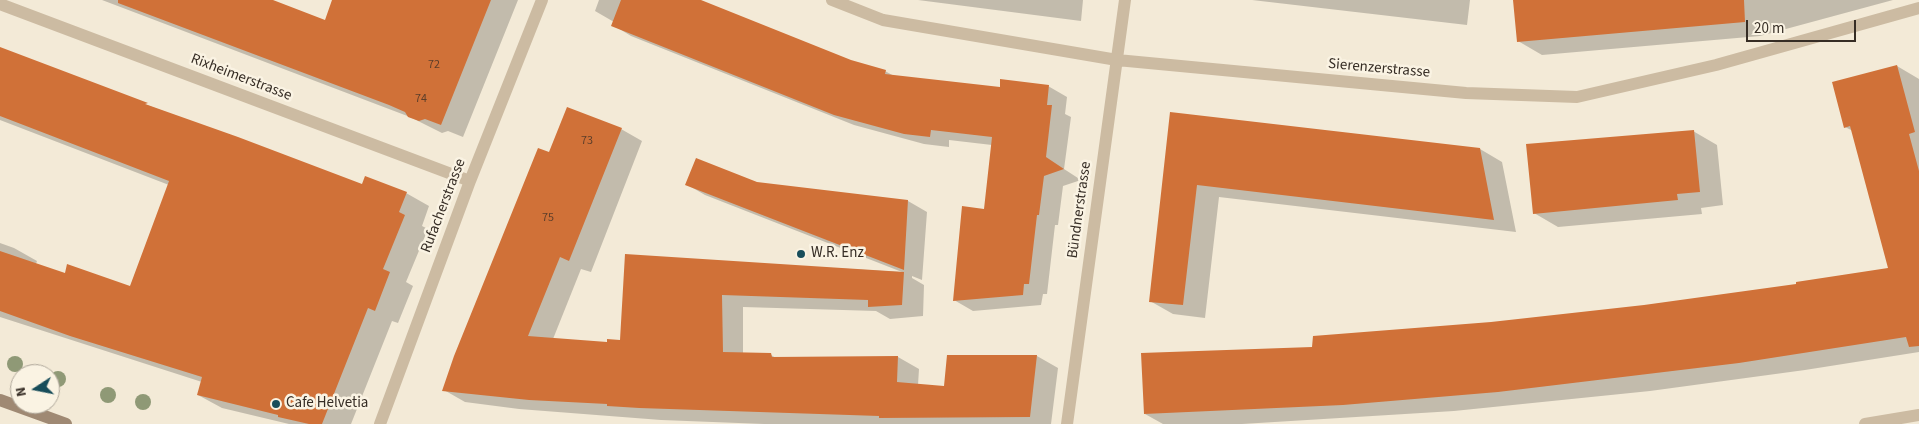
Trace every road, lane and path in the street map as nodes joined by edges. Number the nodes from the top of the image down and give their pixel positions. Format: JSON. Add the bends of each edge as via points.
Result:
{"nodes":[{"id":1,"x":542,"y":0,"type":"edge"},
{"id":2,"x":832,"y":0,"type":"edge"},
{"id":3,"x":1126,"y":0,"type":"edge"},
{"id":4,"x":0,"y":4,"type":"edge"},
{"id":5,"x":1919,"y":8,"type":"edge"},
{"id":6,"x":1117,"y":60,"type":"junction"},
{"id":7,"x":470,"y":181,"type":"junction"},
{"id":8,"x":0,"y":400,"type":"edge"},
{"id":9,"x":1919,"y":415,"type":"edge"},
{"id":10,"x":66,"y":424,"type":"edge"},
{"id":11,"x":380,"y":424,"type":"edge"},
{"id":12,"x":1068,"y":424,"type":"edge"},
{"id":13,"x":1865,"y":424,"type":"edge"}],
"edges":[{"from":1,"to":7,"type":"street","name":"Rufacherstrasse"},
{"from":2,"to":6,"type":"street","name":"Sierenzerstrasse","via":[[883,20]]},
{"from":3,"to":6,"type":"street","name":"Bündnerstrasse"},
{"from":4,"to":7,"type":"street","name":"Rixheimerstrasse"},
{"from":5,"to":6,"type":"street","name":"Sierenzerstrasse","via":[[1716,65],[1577,97],[1466,93]]},
{"from":6,"to":12,"type":"street","name":"Bündnerstrasse"},
{"from":7,"to":11,"type":"street","name":"Rufacherstrasse"},
{"from":8,"to":10,"type":"street"},
{"from":9,"to":13,"type":"street"}]}
